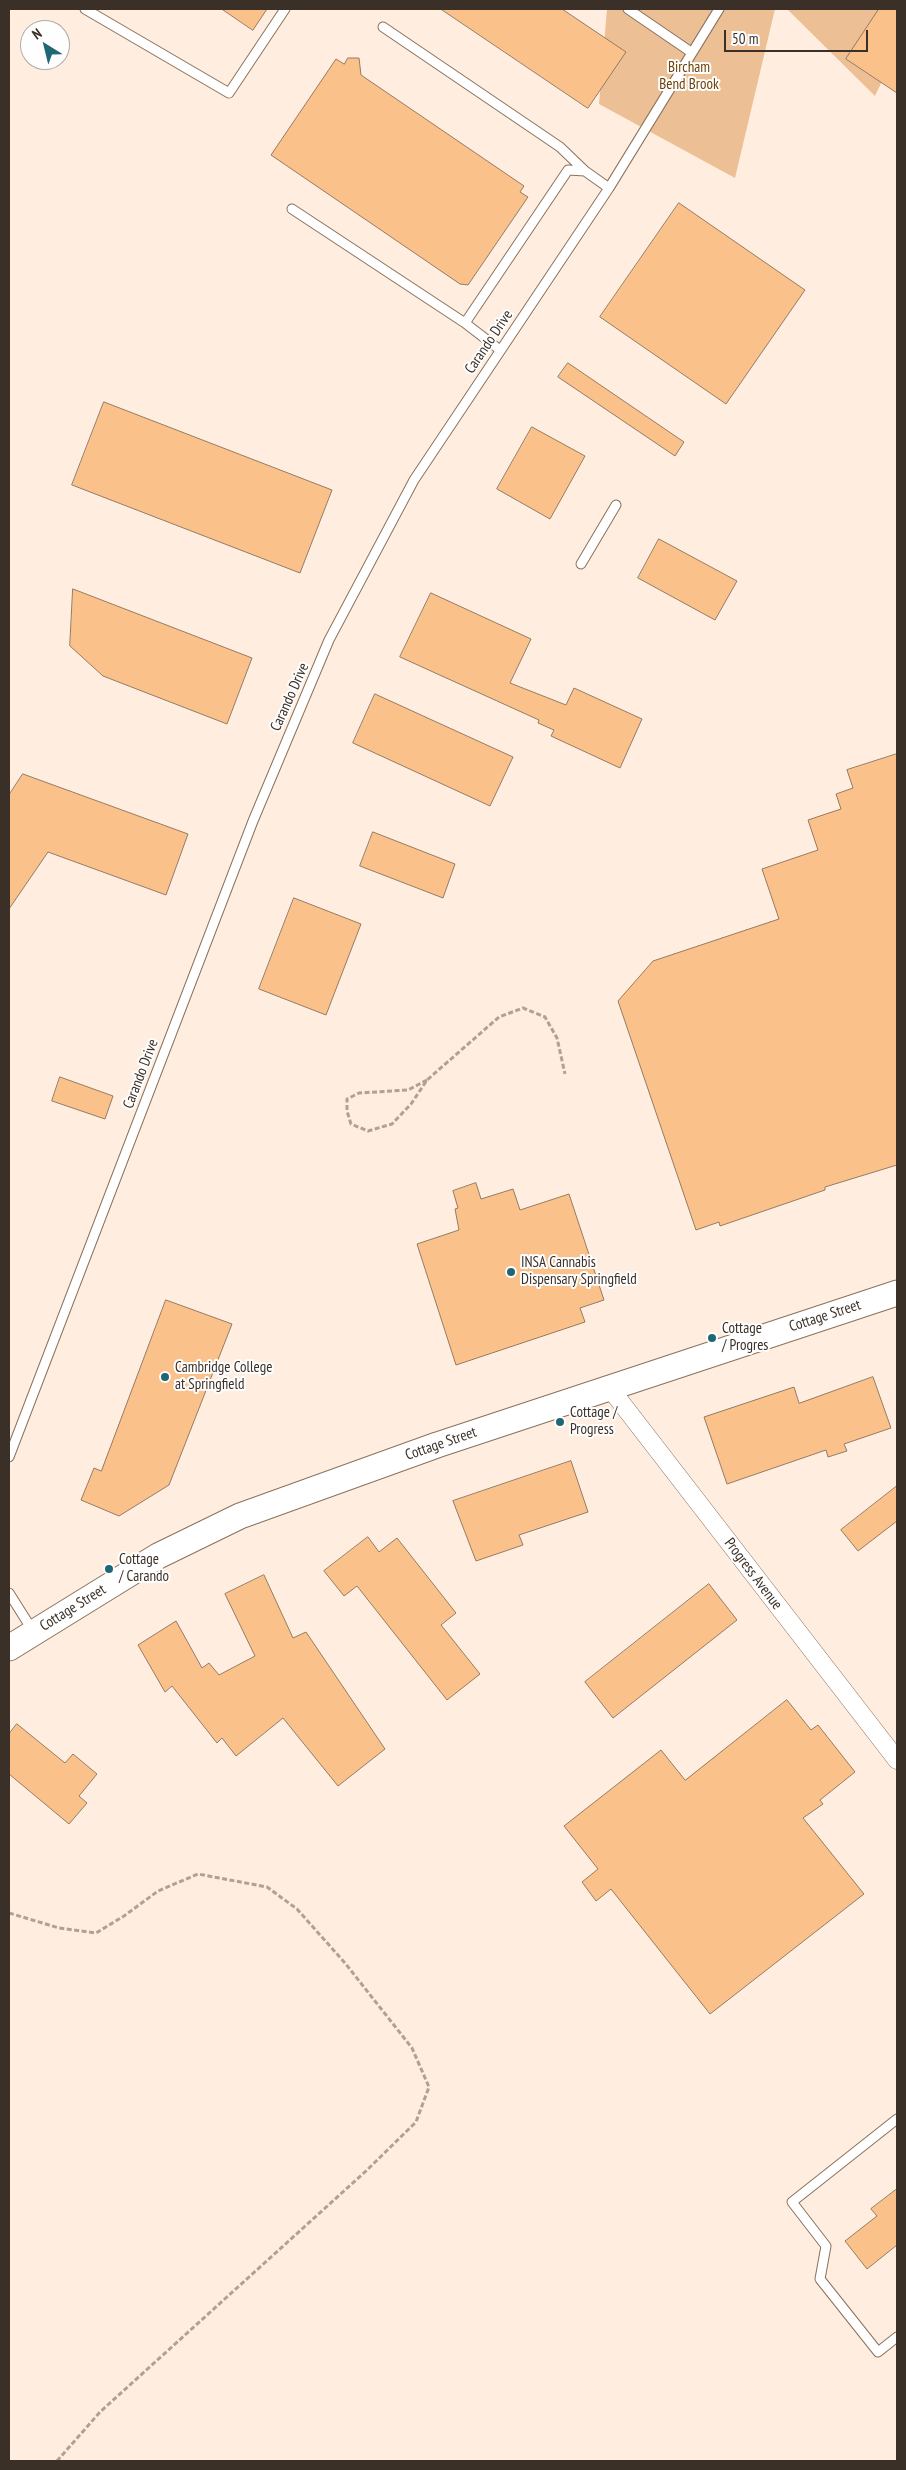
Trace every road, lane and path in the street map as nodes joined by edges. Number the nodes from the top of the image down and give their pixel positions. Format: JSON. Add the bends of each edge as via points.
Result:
{"nodes":[{"id":1,"x":85,"y":9,"type":"edge"},
{"id":2,"x":285,"y":9,"type":"edge"},
{"id":3,"x":628,"y":9,"type":"edge"},
{"id":4,"x":719,"y":9,"type":"edge"},
{"id":5,"x":383,"y":27,"type":"dead end"},
{"id":6,"x":691,"y":52,"type":"junction"},
{"id":7,"x":585,"y":171,"type":"junction"},
{"id":8,"x":609,"y":188,"type":"junction"},
{"id":9,"x":292,"y":209,"type":"dead end"},
{"id":10,"x":465,"y":323,"type":"junction"},
{"id":11,"x":500,"y":350,"type":"junction"},
{"id":12,"x":616,"y":505,"type":"dead end"},
{"id":13,"x":582,"y":564,"type":"dead end"},
{"id":14,"x":565,"y":1074,"type":"dead end"},
{"id":15,"x":427,"y":1080,"type":"junction"},
{"id":16,"x":897,"y":1293,"type":"edge"},
{"id":17,"x":609,"y":1387,"type":"junction"},
{"id":18,"x":9,"y":1457,"type":"edge"},
{"id":19,"x":9,"y":1593,"type":"edge"},
{"id":20,"x":34,"y":1632,"type":"junction"},
{"id":21,"x":9,"y":1648,"type":"edge"},
{"id":22,"x":897,"y":1760,"type":"edge"},
{"id":23,"x":9,"y":1913,"type":"edge"},
{"id":24,"x":897,"y":2119,"type":"edge"},
{"id":25,"x":897,"y":2337,"type":"edge"},
{"id":26,"x":57,"y":2461,"type":"edge"}],
"edges":[{"from":1,"to":2,"type":"lane","via":[[229,93]]},
{"from":3,"to":6,"type":"lane"},
{"from":4,"to":6,"type":"lane","name":"Carando Drive"},
{"from":5,"to":7,"type":"lane","via":[[560,147]]},
{"from":6,"to":8,"type":"lane","name":"Carando Drive"},
{"from":7,"to":8,"type":"lane"},
{"from":7,"to":10,"type":"lane","via":[[568,170]]},
{"from":8,"to":11,"type":"lane","name":"Carando Drive"},
{"from":9,"to":10,"type":"lane"},
{"from":10,"to":11,"type":"lane"},
{"from":11,"to":18,"type":"lane","name":"Carando Drive","via":[[414,480],[326,649],[253,821]]},
{"from":12,"to":13,"type":"lane"},
{"from":14,"to":15,"type":"path","via":[[557,1038],[544,1017],[523,1008],[499,1018]]},
{"from":15,"to":15,"type":"path","via":[[392,1124],[368,1131],[350,1124],[347,1099],[360,1093],[408,1090]]},
{"from":16,"to":17,"type":"main road","name":"Cottage Street"},
{"from":17,"to":20,"type":"main road","name":"Cottage Street","via":[[240,1516],[158,1556]]},
{"from":17,"to":22,"type":"street","name":"Progress Avenue"},
{"from":19,"to":20,"type":"lane"},
{"from":20,"to":21,"type":"main road","name":"Cottage Street"},
{"from":23,"to":26,"type":"path","via":[[59,1928],[96,1932],[158,1891],[198,1874],[267,1887],[297,1909],[345,1963],[412,2048],[429,2087],[416,2122],[100,2412]]},
{"from":24,"to":25,"type":"lane","via":[[792,2202],[826,2246],[820,2279],[878,2352]]}]}
